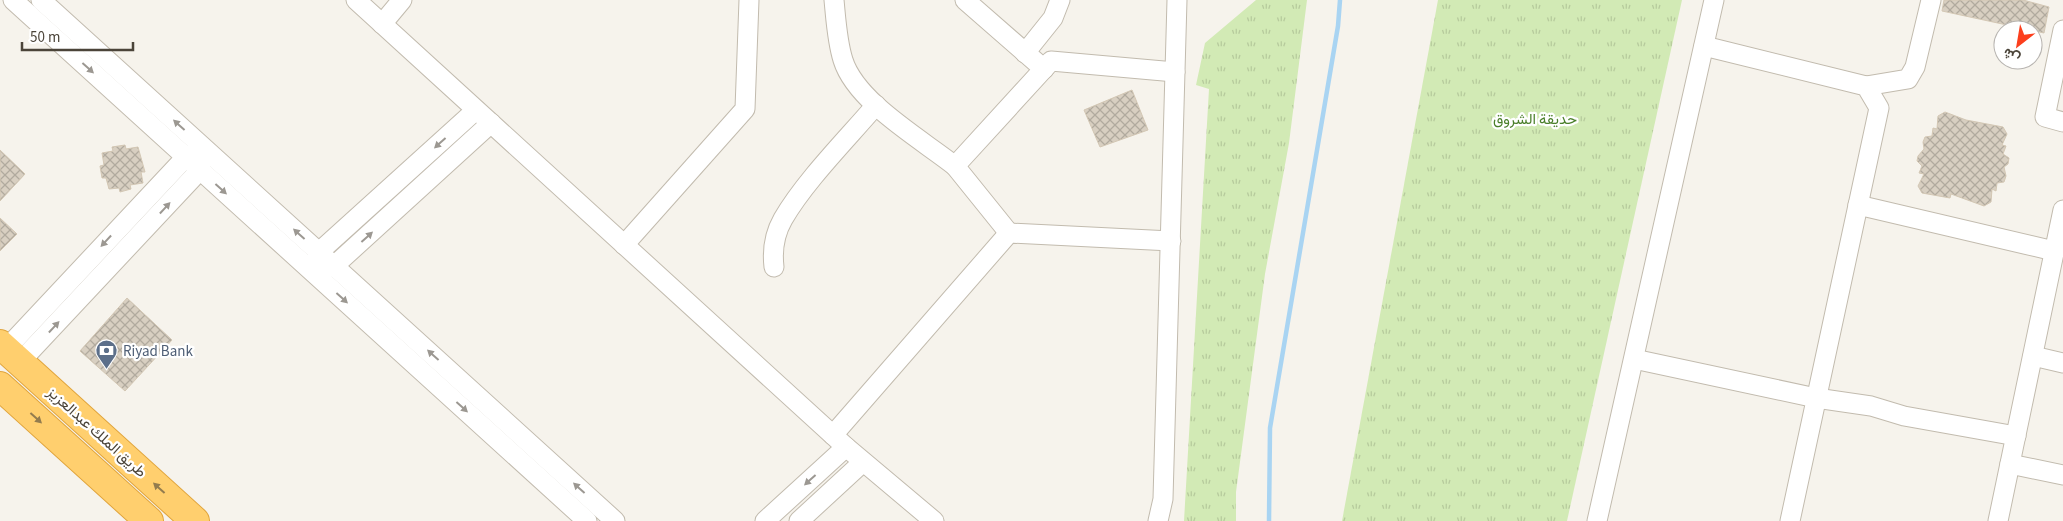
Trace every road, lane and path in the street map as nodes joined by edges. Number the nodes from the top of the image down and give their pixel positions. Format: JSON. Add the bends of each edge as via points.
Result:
{"nodes":[{"id":1,"x":13,"y":0,"type":"edge"},
{"id":2,"x":41,"y":0,"type":"edge"},
{"id":3,"x":356,"y":0,"type":"edge"},
{"id":4,"x":402,"y":0,"type":"edge"},
{"id":5,"x":749,"y":0,"type":"edge"},
{"id":6,"x":834,"y":0,"type":"edge"},
{"id":7,"x":965,"y":0,"type":"edge"},
{"id":8,"x":1060,"y":0,"type":"edge"},
{"id":9,"x":1177,"y":0,"type":"edge"},
{"id":10,"x":1714,"y":0,"type":"edge"},
{"id":11,"x":1931,"y":0,"type":"edge"},
{"id":12,"x":382,"y":24,"type":"junction"},
{"id":13,"x":2063,"y":30,"type":"edge"},
{"id":14,"x":1704,"y":46,"type":"junction"},
{"id":15,"x":1025,"y":53,"type":"junction"},
{"id":16,"x":1044,"y":69,"type":"junction"},
{"id":17,"x":1175,"y":72,"type":"junction"},
{"id":18,"x":1866,"y":86,"type":"junction"},
{"id":19,"x":876,"y":105,"type":"junction"},
{"id":20,"x":476,"y":110,"type":"junction"},
{"id":21,"x":2063,"y":122,"type":"edge"},
{"id":22,"x":491,"y":123,"type":"junction"},
{"id":23,"x":204,"y":148,"type":"junction"},
{"id":24,"x":186,"y":157,"type":"junction"},
{"id":25,"x":956,"y":166,"type":"junction"},
{"id":26,"x":200,"y":170,"type":"junction"},
{"id":27,"x":1858,"y":205,"type":"junction"},
{"id":28,"x":2063,"y":210,"type":"edge"},
{"id":29,"x":1009,"y":233,"type":"junction"},
{"id":30,"x":1171,"y":241,"type":"junction"},
{"id":31,"x":624,"y":245,"type":"junction"},
{"id":32,"x":2054,"y":251,"type":"junction"},
{"id":33,"x":319,"y":252,"type":"junction"},
{"id":34,"x":334,"y":266,"type":"junction"},
{"id":35,"x":774,"y":267,"type":"dead end"},
{"id":36,"x":312,"y":272,"type":"junction"},
{"id":37,"x":9,"y":352,"type":"edge"},
{"id":38,"x":2033,"y":356,"type":"junction"},
{"id":39,"x":1634,"y":359,"type":"junction"},
{"id":40,"x":2063,"y":363,"type":"edge"},
{"id":41,"x":2,"y":390,"type":"edge"},
{"id":42,"x":1816,"y":398,"type":"junction"},
{"id":43,"x":2016,"y":436,"type":"junction"},
{"id":44,"x":839,"y":441,"type":"junction"},
{"id":45,"x":863,"y":462,"type":"junction"},
{"id":46,"x":2010,"y":464,"type":"junction"},
{"id":47,"x":2063,"y":475,"type":"edge"},
{"id":48,"x":149,"y":521,"type":"edge"},
{"id":49,"x":195,"y":521,"type":"edge"},
{"id":50,"x":587,"y":521,"type":"edge"},
{"id":51,"x":615,"y":521,"type":"edge"},
{"id":52,"x":765,"y":521,"type":"edge"},
{"id":53,"x":799,"y":521,"type":"edge"},
{"id":54,"x":934,"y":521,"type":"edge"},
{"id":55,"x":1158,"y":521,"type":"edge"},
{"id":56,"x":1597,"y":521,"type":"edge"},
{"id":57,"x":1790,"y":521,"type":"edge"},
{"id":58,"x":1998,"y":521,"type":"edge"}],
"edges":[{"from":1,"to":24,"type":"street","one_way":true},
{"from":23,"to":2,"type":"street","one_way":true},
{"from":3,"to":12,"type":"street"},
{"from":4,"to":12,"type":"street"},
{"from":5,"to":31,"type":"street","via":[[745,109]]},
{"from":6,"to":19,"type":"street","via":[[843,60],[851,79]]},
{"from":7,"to":15,"type":"street"},
{"from":8,"to":15,"type":"street","via":[[1052,18]]},
{"from":9,"to":17,"type":"street"},
{"from":10,"to":14,"type":"street"},
{"from":11,"to":18,"type":"street","via":[[1915,67],[1908,80]]},
{"from":12,"to":20,"type":"street"},
{"from":13,"to":21,"type":"street","via":[[2045,116]]},
{"from":14,"to":18,"type":"street"},
{"from":14,"to":39,"type":"street"},
{"from":15,"to":16,"type":"street"},
{"from":16,"to":17,"type":"street","via":[[1051,61]]},
{"from":16,"to":25,"type":"street"},
{"from":17,"to":30,"type":"street"},
{"from":18,"to":27,"type":"street","via":[[1879,108]]},
{"from":19,"to":25,"type":"street"},
{"from":19,"to":35,"type":"street","via":[[814,177],[783,219],[772,250]]},
{"from":20,"to":22,"type":"street"},
{"from":20,"to":33,"type":"street","one_way":true},
{"from":22,"to":31,"type":"street"},
{"from":34,"to":22,"type":"street","one_way":true},
{"from":23,"to":24,"type":"street"},
{"from":23,"to":26,"type":"street"},
{"from":33,"to":23,"type":"street","one_way":true},
{"from":24,"to":26,"type":"street"},
{"from":24,"to":37,"type":"street","one_way":true},
{"from":25,"to":29,"type":"street"},
{"from":26,"to":36,"type":"street","one_way":true},
{"from":37,"to":26,"type":"street","one_way":true},
{"from":27,"to":32,"type":"street"},
{"from":27,"to":42,"type":"street"},
{"from":28,"to":32,"type":"street"},
{"from":29,"to":30,"type":"street"},
{"from":29,"to":44,"type":"street"},
{"from":30,"to":55,"type":"street","via":[[1163,499]]},
{"from":31,"to":44,"type":"street"},
{"from":32,"to":38,"type":"street"},
{"from":33,"to":34,"type":"street"},
{"from":33,"to":36,"type":"street"},
{"from":34,"to":36,"type":"street"},
{"from":51,"to":34,"type":"street","one_way":true},
{"from":36,"to":50,"type":"street","one_way":true},
{"from":49,"to":37,"type":"highway","name":"طريق الملك عبدالعزيز","one_way":true},
{"from":38,"to":40,"type":"street"},
{"from":38,"to":43,"type":"street"},
{"from":39,"to":42,"type":"street"},
{"from":39,"to":56,"type":"street"},
{"from":41,"to":48,"type":"highway","name":"طريق الملك عبدالعزيز","one_way":true},
{"from":42,"to":43,"type":"street"},
{"from":42,"to":57,"type":"street"},
{"from":43,"to":46,"type":"street"},
{"from":44,"to":45,"type":"street"},
{"from":44,"to":52,"type":"street","one_way":true},
{"from":45,"to":53,"type":"street"},
{"from":45,"to":54,"type":"street"},
{"from":46,"to":47,"type":"street"},
{"from":46,"to":58,"type":"street"}]}
